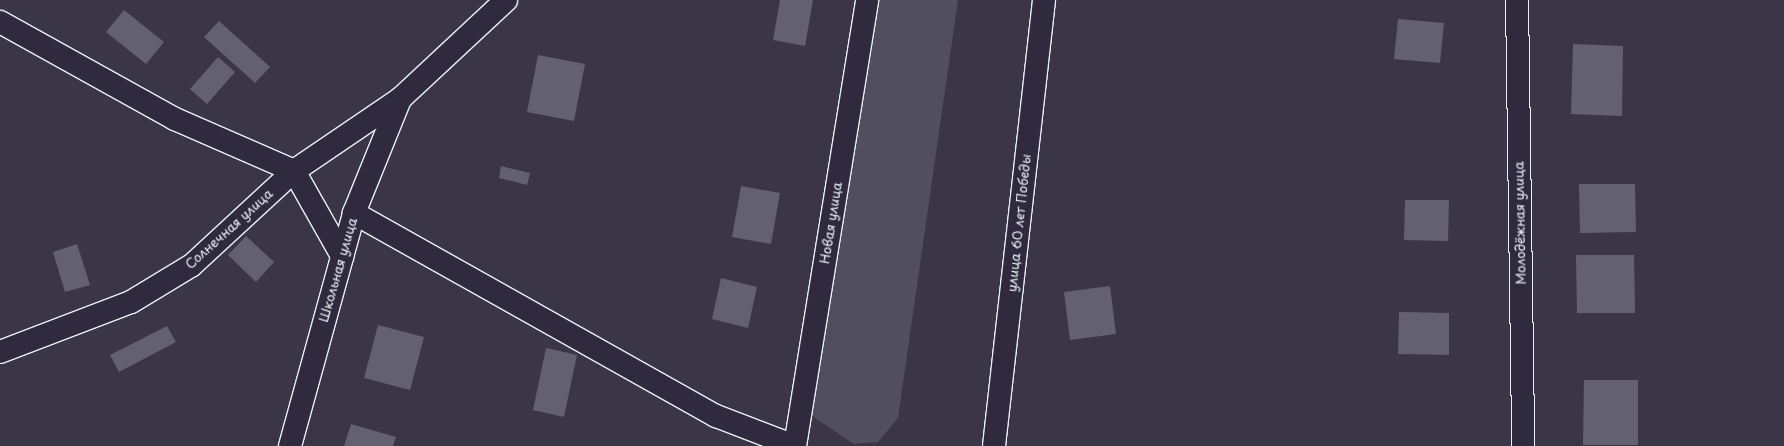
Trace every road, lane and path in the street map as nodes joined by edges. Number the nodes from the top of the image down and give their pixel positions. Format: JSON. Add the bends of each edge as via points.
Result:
{"nodes":[{"id":1,"x":506,"y":0,"type":"edge"},
{"id":2,"x":867,"y":0,"type":"edge"},
{"id":3,"x":1044,"y":0,"type":"edge"},
{"id":4,"x":1517,"y":0,"type":"edge"},
{"id":5,"x":0,"y":22,"type":"edge"},
{"id":6,"x":400,"y":100,"type":"junction"},
{"id":7,"x":294,"y":171,"type":"junction"},
{"id":8,"x":354,"y":213,"type":"junction"},
{"id":9,"x":342,"y":256,"type":"junction"},
{"id":10,"x":0,"y":352,"type":"edge"},
{"id":11,"x":290,"y":446,"type":"edge"},
{"id":12,"x":794,"y":446,"type":"edge"},
{"id":13,"x":994,"y":446,"type":"edge"},
{"id":14,"x":1523,"y":446,"type":"edge"}],
"edges":[{"from":1,"to":6,"type":"street","name":"Солнечная улица"},
{"from":2,"to":12,"type":"street","name":"Новая улица"},
{"from":3,"to":13,"type":"street","name":"улица 60 лет Победы"},
{"from":4,"to":14,"type":"street","name":"Молодёжная улица"},
{"from":5,"to":7,"type":"street","via":[[175,119]]},
{"from":6,"to":7,"type":"street","name":"Солнечная улица"},
{"from":6,"to":8,"type":"street","name":"Школьная улица"},
{"from":7,"to":9,"type":"street"},
{"from":7,"to":10,"type":"street","name":"Солнечная улица","via":[[192,265],[131,302]]},
{"from":8,"to":9,"type":"street","name":"Школьная улица"},
{"from":8,"to":12,"type":"street","via":[[716,416]]},
{"from":9,"to":11,"type":"street","name":"Школьная улица"}]}
